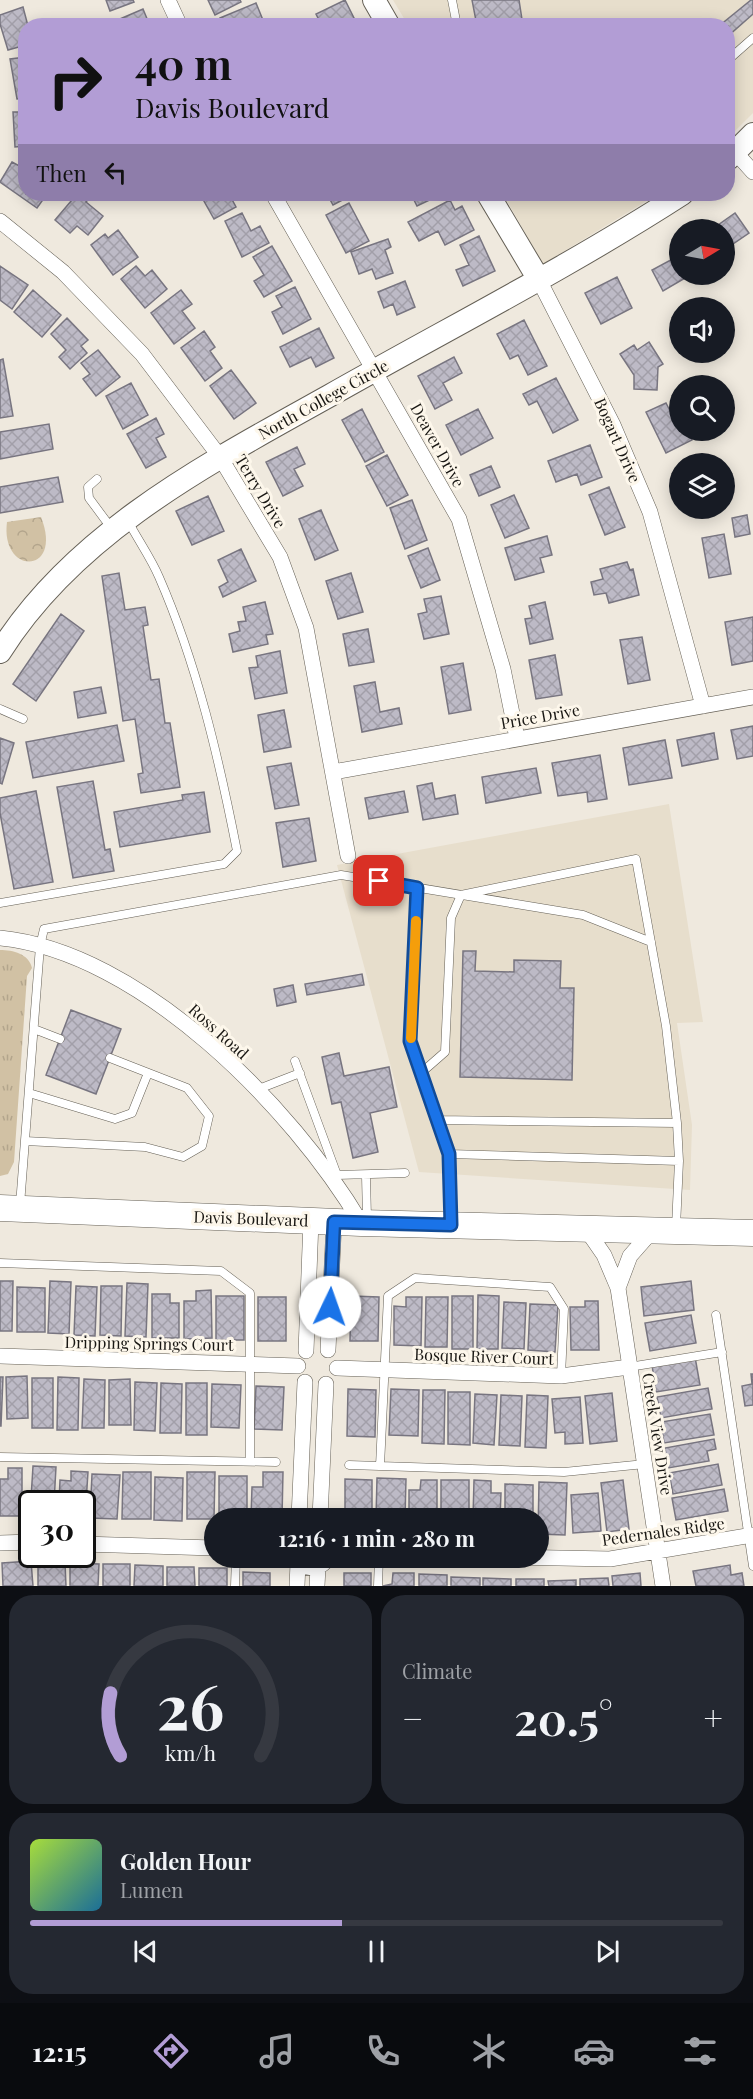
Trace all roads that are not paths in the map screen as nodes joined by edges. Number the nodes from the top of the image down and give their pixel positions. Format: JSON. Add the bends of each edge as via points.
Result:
{"nodes":[{"id":1,"x":168,"y":0,"type":"edge"},
{"id":2,"x":374,"y":0,"type":"edge"},
{"id":3,"x":452,"y":0,"type":"edge"},
{"id":4,"x":176,"y":18,"type":"edge"},
{"id":5,"x":384,"y":18,"type":"edge"},
{"id":6,"x":455,"y":18,"type":"edge"},
{"id":7,"x":753,"y":38,"type":"edge"},
{"id":8,"x":735,"y":54,"type":"edge"},
{"id":9,"x":753,"y":135,"type":"edge"},
{"id":10,"x":735,"y":148,"type":"edge"},
{"id":11,"x":735,"y":156,"type":"edge"},
{"id":12,"x":753,"y":172,"type":"edge"},
{"id":13,"x":277,"y":201,"type":"edge"},
{"id":14,"x":492,"y":201,"type":"edge"},
{"id":15,"x":670,"y":201,"type":"edge"},
{"id":16,"x":0,"y":220,"type":"edge"},
{"id":17,"x":538,"y":278,"type":"junction"},
{"id":18,"x":375,"y":370,"type":"junction"},
{"id":19,"x":220,"y":457,"type":"junction"},
{"id":20,"x":97,"y":479,"type":"dead end"},
{"id":21,"x":120,"y":525,"type":"junction"},
{"id":22,"x":0,"y":652,"type":"edge"},
{"id":23,"x":753,"y":697,"type":"edge"},
{"id":24,"x":703,"y":706,"type":"junction"},
{"id":25,"x":0,"y":709,"type":"edge"},
{"id":26,"x":23,"y":719,"type":"dead end"},
{"id":27,"x":517,"y":738,"type":"junction"},
{"id":28,"x":333,"y":772,"type":"junction"},
{"id":29,"x":348,"y":856,"type":"dead end"},
{"id":30,"x":417,"y":888,"type":"junction"},
{"id":31,"x":461,"y":895,"type":"junction"},
{"id":32,"x":0,"y":903,"type":"edge"},
{"id":33,"x":0,"y":938,"type":"edge"},
{"id":34,"x":651,"y":942,"type":"junction"},
{"id":35,"x":40,"y":946,"type":"junction"},
{"id":36,"x":34,"y":1029,"type":"junction"},
{"id":37,"x":60,"y":1039,"type":"dead end"},
{"id":38,"x":110,"y":1058,"type":"dead end"},
{"id":39,"x":295,"y":1061,"type":"dead end"},
{"id":40,"x":148,"y":1073,"type":"junction"},
{"id":41,"x":300,"y":1073,"type":"junction"},
{"id":42,"x":421,"y":1073,"type":"junction"},
{"id":43,"x":256,"y":1090,"type":"junction"},
{"id":44,"x":29,"y":1093,"type":"junction"},
{"id":45,"x":437,"y":1120,"type":"junction"},
{"id":46,"x":677,"y":1123,"type":"junction"},
{"id":47,"x":25,"y":1141,"type":"junction"},
{"id":48,"x":325,"y":1143,"type":"junction"},
{"id":49,"x":307,"y":1149,"type":"junction"},
{"id":50,"x":449,"y":1154,"type":"junction"},
{"id":51,"x":679,"y":1161,"type":"junction"},
{"id":52,"x":405,"y":1173,"type":"dead end"},
{"id":53,"x":366,"y":1176,"type":"junction"},
{"id":54,"x":10,"y":1209,"type":"edge"},
{"id":55,"x":322,"y":1221,"type":"junction"},
{"id":56,"x":364,"y":1223,"type":"junction"},
{"id":57,"x":451,"y":1225,"type":"junction"},
{"id":58,"x":586,"y":1229,"type":"junction"},
{"id":59,"x":664,"y":1231,"type":"junction"},
{"id":60,"x":753,"y":1233,"type":"edge"},
{"id":61,"x":0,"y":1263,"type":"edge"},
{"id":62,"x":618,"y":1288,"type":"junction"},
{"id":63,"x":716,"y":1315,"type":"dead end"},
{"id":64,"x":328,"y":1350,"type":"junction"},
{"id":65,"x":306,"y":1351,"type":"junction"},
{"id":66,"x":722,"y":1352,"type":"junction"},
{"id":67,"x":0,"y":1356,"type":"edge"},
{"id":68,"x":248,"y":1364,"type":"junction"},
{"id":69,"x":298,"y":1366,"type":"junction"},
{"id":70,"x":629,"y":1367,"type":"junction"},
{"id":71,"x":337,"y":1368,"type":"junction"},
{"id":72,"x":383,"y":1371,"type":"junction"},
{"id":73,"x":561,"y":1376,"type":"junction"},
{"id":74,"x":304,"y":1382,"type":"junction"},
{"id":75,"x":326,"y":1384,"type":"junction"},
{"id":76,"x":0,"y":1457,"type":"edge"},
{"id":77,"x":250,"y":1461,"type":"junction"},
{"id":78,"x":276,"y":1462,"type":"dead end"},
{"id":79,"x":645,"y":1464,"type":"junction"},
{"id":80,"x":349,"y":1465,"type":"dead end"},
{"id":81,"x":380,"y":1466,"type":"junction"},
{"id":82,"x":299,"y":1508,"type":"edge"},
{"id":83,"x":321,"y":1508,"type":"edge"},
{"id":84,"x":750,"y":1536,"type":"edge"},
{"id":85,"x":18,"y":1542,"type":"edge"},
{"id":86,"x":0,"y":1543,"type":"edge"},
{"id":87,"x":96,"y":1544,"type":"edge"},
{"id":88,"x":204,"y":1548,"type":"edge"},
{"id":89,"x":657,"y":1552,"type":"junction"},
{"id":90,"x":549,"y":1558,"type":"edge"},
{"id":91,"x":753,"y":1566,"type":"edge"},
{"id":92,"x":236,"y":1568,"type":"edge"},
{"id":93,"x":296,"y":1568,"type":"edge"},
{"id":94,"x":322,"y":1568,"type":"edge"},
{"id":95,"x":379,"y":1568,"type":"edge"},
{"id":96,"x":235,"y":1586,"type":"edge"},
{"id":97,"x":297,"y":1586,"type":"edge"},
{"id":98,"x":317,"y":1586,"type":"edge"},
{"id":99,"x":378,"y":1586,"type":"edge"},
{"id":100,"x":663,"y":1586,"type":"edge"}],
"edges":[{"from":1,"to":4,"type":"street"},
{"from":2,"to":5,"type":"street"},
{"from":3,"to":6,"type":"lane"},
{"from":7,"to":8,"type":"lane"},
{"from":9,"to":10,"type":"street"},
{"from":11,"to":12,"type":"street"},
{"from":13,"to":18,"type":"street","name":"Deaver Drive"},
{"from":14,"to":17,"type":"street","name":"Bogart Drive"},
{"from":15,"to":17,"type":"street","name":"North College Circle"},
{"from":16,"to":19,"type":"street","name":"Terry Drive","via":[[63,272],[142,354]]},
{"from":17,"to":18,"type":"street","name":"North College Circle"},
{"from":17,"to":24,"type":"street","name":"Bogart Drive","via":[[613,425],[650,512]]},
{"from":18,"to":19,"type":"street","name":"North College Circle"},
{"from":18,"to":27,"type":"street","name":"Deaver Drive","via":[[459,519],[503,669]]},
{"from":19,"to":21,"type":"street","name":"North College Circle"},
{"from":19,"to":28,"type":"street","name":"Terry Drive","via":[[287,574],[306,628]]},
{"from":20,"to":21,"type":"lane","via":[[88,487],[89,498]]},
{"from":21,"to":22,"type":"street","name":"North College Circle","via":[[58,579]]},
{"from":21,"to":32,"type":"lane","via":[[158,575],[179,625],[237,851],[224,864]]},
{"from":23,"to":24,"type":"street","name":"Price Drive"},
{"from":24,"to":27,"type":"street","name":"Price Drive"},
{"from":25,"to":26,"type":"lane"},
{"from":27,"to":28,"type":"street","name":"Price Drive"},
{"from":28,"to":29,"type":"street","name":"Terry Drive"},
{"from":30,"to":31,"type":"lane"},
{"from":30,"to":35,"type":"lane","via":[[341,875],[44,929]]},
{"from":30,"to":42,"type":"lane","via":[[410,1041]]},
{"from":31,"to":34,"type":"lane","via":[[583,915]]},
{"from":31,"to":34,"type":"lane","via":[[636,859]]},
{"from":31,"to":42,"type":"lane","via":[[451,918],[445,1052]]},
{"from":33,"to":35,"type":"street","name":"Ross Road"},
{"from":34,"to":46,"type":"lane"},
{"from":35,"to":36,"type":"lane"},
{"from":35,"to":43,"type":"street","name":"Ross Road","via":[[123,980],[196,1030]]},
{"from":36,"to":37,"type":"lane"},
{"from":36,"to":44,"type":"lane"},
{"from":38,"to":40,"type":"lane"},
{"from":39,"to":41,"type":"lane"},
{"from":40,"to":44,"type":"lane","via":[[132,1113],[115,1119]]},
{"from":40,"to":47,"type":"lane","via":[[188,1088],[209,1116],[202,1146],[183,1157],[144,1147]]},
{"from":41,"to":43,"type":"lane"},
{"from":41,"to":48,"type":"lane"},
{"from":42,"to":45,"type":"lane"},
{"from":43,"to":49,"type":"street","name":"Ross Road"},
{"from":44,"to":47,"type":"lane"},
{"from":45,"to":46,"type":"lane"},
{"from":45,"to":50,"type":"lane"},
{"from":46,"to":51,"type":"lane"},
{"from":47,"to":54,"type":"lane"},
{"from":48,"to":49,"type":"lane"},
{"from":48,"to":53,"type":"lane","via":[[337,1175]]},
{"from":49,"to":56,"type":"street","name":"Ross Road"},
{"from":50,"to":51,"type":"lane"},
{"from":50,"to":57,"type":"lane"},
{"from":51,"to":59,"type":"lane"},
{"from":52,"to":53,"type":"lane"},
{"from":53,"to":56,"type":"lane"},
{"from":54,"to":55,"type":"main road","name":"Davis Boulevard"},
{"from":55,"to":56,"type":"main road","name":"Davis Boulevard"},
{"from":55,"to":64,"type":"street"},
{"from":55,"to":65,"type":"street"},
{"from":56,"to":57,"type":"main road","name":"Davis Boulevard"},
{"from":57,"to":58,"type":"main road","name":"Davis Boulevard"},
{"from":58,"to":59,"type":"main road","name":"Davis Boulevard"},
{"from":58,"to":62,"type":"street","name":"Creek View Drive","via":[[604,1255]]},
{"from":59,"to":60,"type":"main road","name":"Davis Boulevard"},
{"from":59,"to":62,"type":"street","name":"Creek View Drive","via":[[630,1256]]},
{"from":61,"to":68,"type":"lane","via":[[221,1271],[250,1293]]},
{"from":62,"to":70,"type":"street","name":"Creek View Drive"},
{"from":63,"to":66,"type":"lane"},
{"from":64,"to":65,"type":"street","via":[[314,1347]]},
{"from":64,"to":71,"type":"street"},
{"from":65,"to":69,"type":"street"},
{"from":66,"to":70,"type":"lane"},
{"from":66,"to":84,"type":"lane"},
{"from":67,"to":68,"type":"street","name":"Dripping Springs Court"},
{"from":68,"to":69,"type":"street","name":"Dripping Springs Court"},
{"from":68,"to":77,"type":"lane"},
{"from":69,"to":74,"type":"street"},
{"from":70,"to":73,"type":"street","name":"Bosque River Court"},
{"from":70,"to":79,"type":"street","name":"Creek View Drive"},
{"from":71,"to":72,"type":"street","name":"Bosque River Court"},
{"from":71,"to":75,"type":"street","via":[[334,1378]]},
{"from":72,"to":73,"type":"street","name":"Bosque River Court"},
{"from":72,"to":73,"type":"lane","via":[[388,1296],[415,1278],[550,1287],[564,1309]]},
{"from":72,"to":81,"type":"lane"},
{"from":74,"to":75,"type":"street"},
{"from":74,"to":82,"type":"street"},
{"from":75,"to":83,"type":"street"},
{"from":76,"to":77,"type":"lane"},
{"from":77,"to":78,"type":"lane"},
{"from":79,"to":81,"type":"lane","via":[[564,1472]]},
{"from":79,"to":89,"type":"street","name":"Creek View Drive"},
{"from":80,"to":81,"type":"lane"},
{"from":84,"to":89,"type":"street","name":"Pedernales Ridge"},
{"from":84,"to":91,"type":"lane"},
{"from":85,"to":86,"type":"street"},
{"from":87,"to":88,"type":"street"},
{"from":89,"to":90,"type":"street","name":"Pedernales Ridge","via":[[610,1559]]},
{"from":89,"to":100,"type":"street","name":"Creek View Drive"},
{"from":92,"to":96,"type":"lane"},
{"from":93,"to":97,"type":"street"},
{"from":94,"to":98,"type":"street"},
{"from":95,"to":99,"type":"lane"}]}
